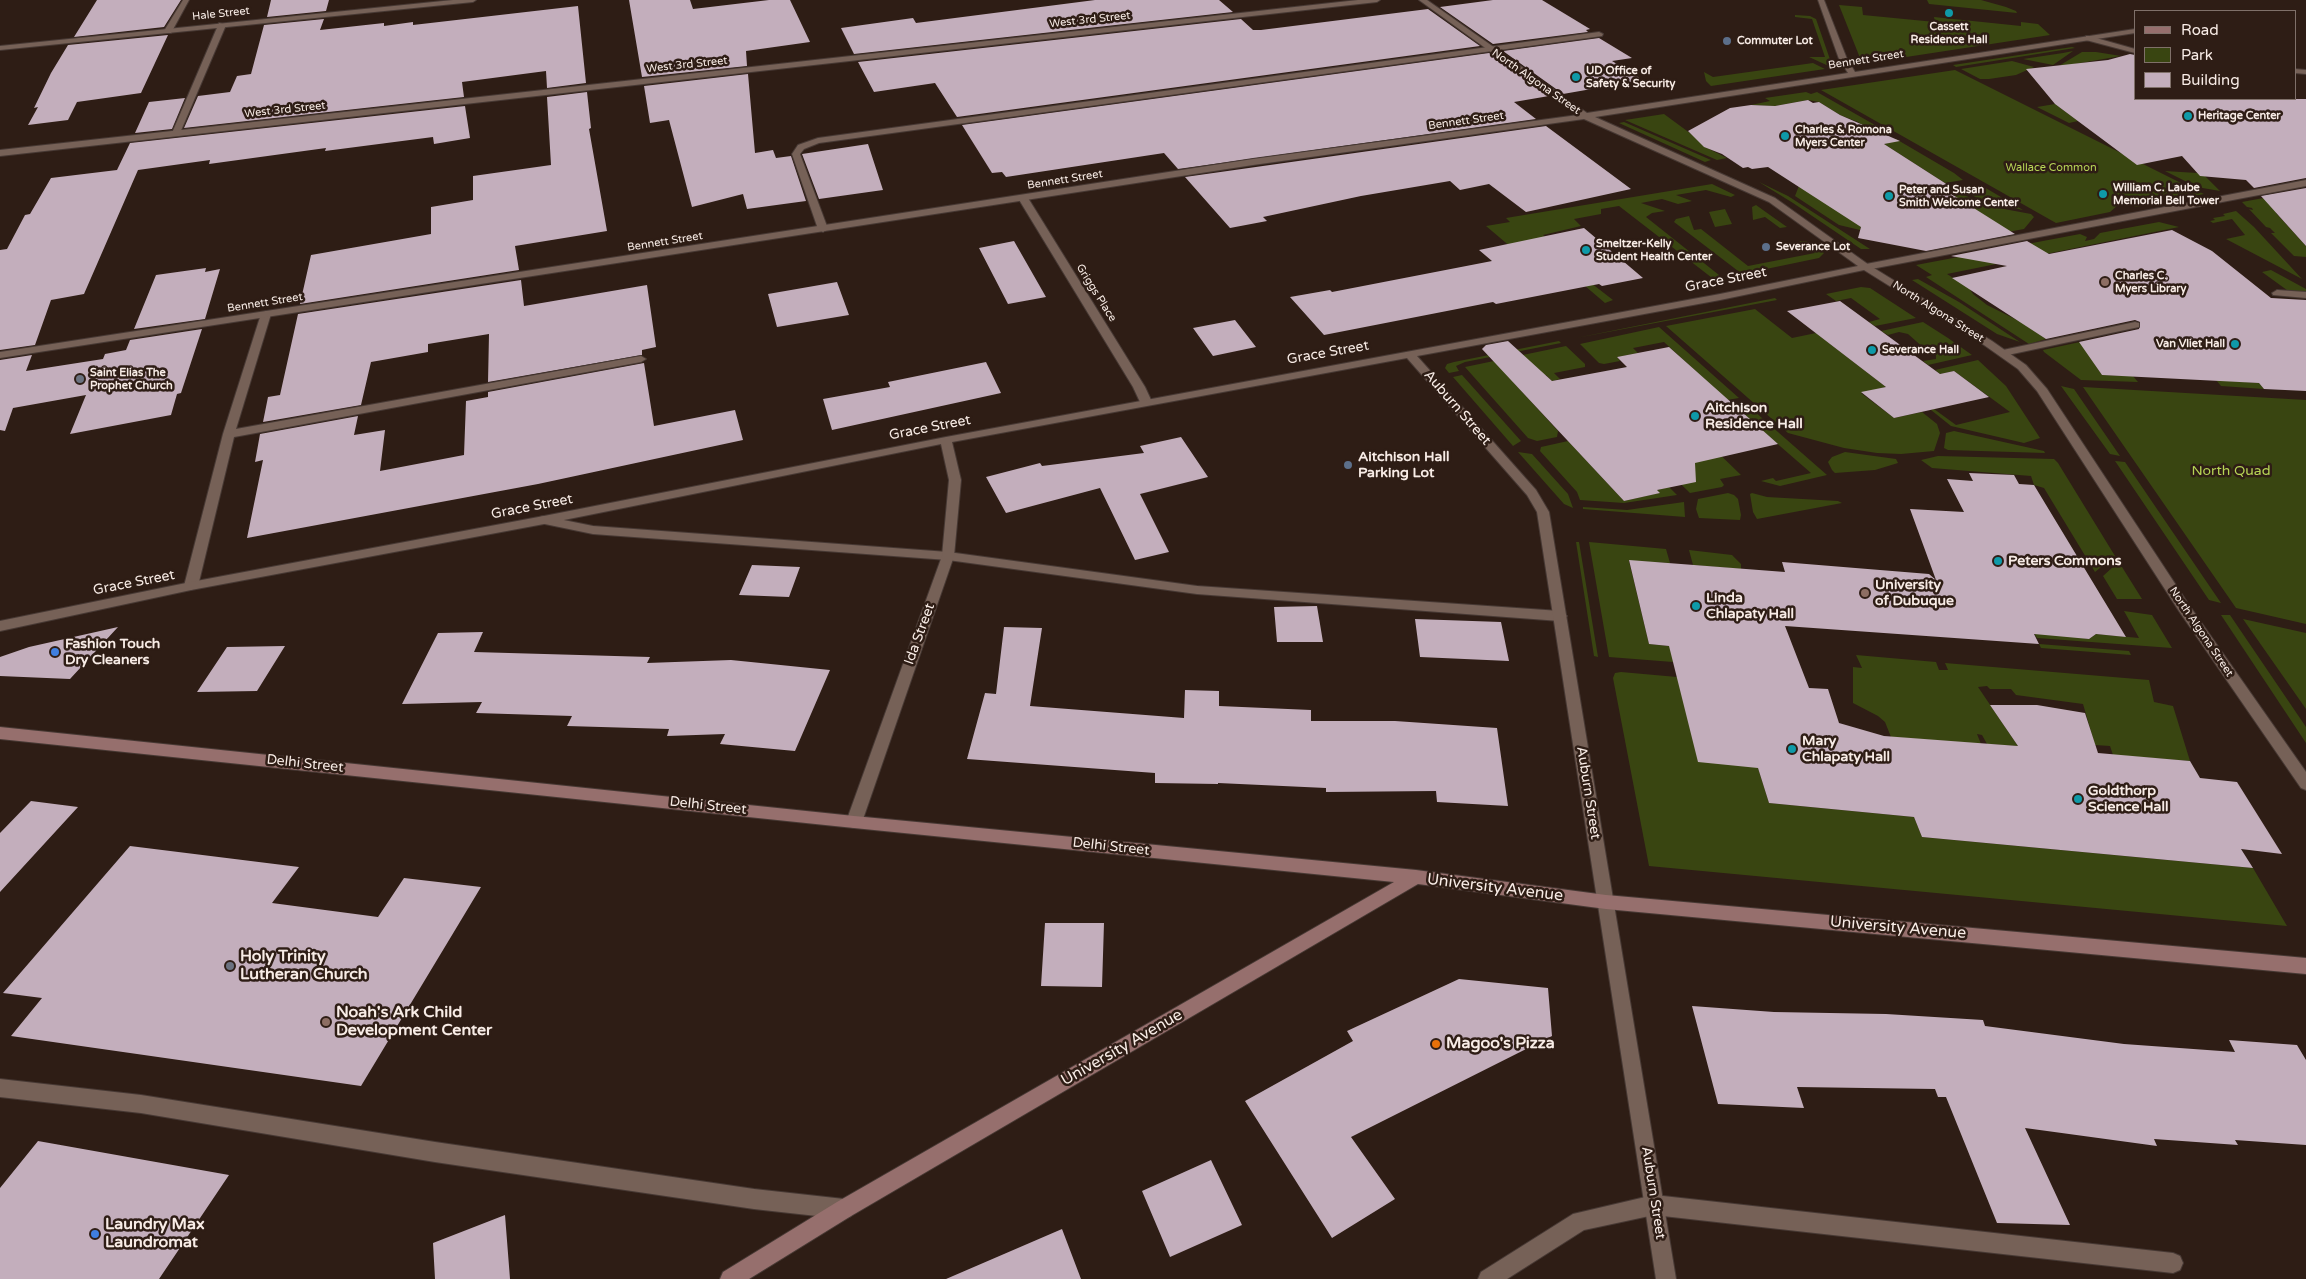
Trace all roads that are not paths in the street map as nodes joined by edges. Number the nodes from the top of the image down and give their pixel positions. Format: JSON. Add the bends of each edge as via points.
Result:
{"nodes":[{"id":1,"x":186,"y":0,"type":"edge"},
{"id":2,"x":473,"y":0,"type":"edge"},
{"id":3,"x":1377,"y":0,"type":"edge"},
{"id":4,"x":1422,"y":0,"type":"edge"},
{"id":5,"x":1821,"y":0,"type":"edge"},
{"id":6,"x":222,"y":26,"type":"junction"},
{"id":7,"x":168,"y":31,"type":"junction"},
{"id":8,"x":2134,"y":31,"type":"edge"},
{"id":9,"x":1599,"y":34,"type":"dead end"},
{"id":10,"x":2089,"y":38,"type":"junction"},
{"id":11,"x":0,"y":48,"type":"edge"},
{"id":12,"x":1488,"y":49,"type":"junction"},
{"id":13,"x":2134,"y":50,"type":"edge"},
{"id":14,"x":1852,"y":74,"type":"junction"},
{"id":15,"x":1585,"y":116,"type":"junction"},
{"id":16,"x":176,"y":133,"type":"junction"},
{"id":17,"x":0,"y":153,"type":"edge"},
{"id":18,"x":2306,"y":183,"type":"edge"},
{"id":19,"x":1023,"y":198,"type":"junction"},
{"id":20,"x":823,"y":229,"type":"junction"},
{"id":21,"x":1866,"y":267,"type":"junction"},
{"id":22,"x":2277,"y":293,"type":"dead end"},
{"id":23,"x":2306,"y":295,"type":"edge"},
{"id":24,"x":266,"y":314,"type":"junction"},
{"id":25,"x":2135,"y":325,"type":"dead end"},
{"id":26,"x":2003,"y":353,"type":"junction"},
{"id":27,"x":1409,"y":354,"type":"junction"},
{"id":28,"x":0,"y":355,"type":"edge"},
{"id":29,"x":641,"y":359,"type":"dead end"},
{"id":30,"x":1146,"y":402,"type":"junction"},
{"id":31,"x":229,"y":434,"type":"junction"},
{"id":32,"x":946,"y":440,"type":"junction"},
{"id":33,"x":544,"y":520,"type":"junction"},
{"id":34,"x":948,"y":556,"type":"junction"},
{"id":35,"x":191,"y":586,"type":"junction"},
{"id":36,"x":1560,"y":616,"type":"junction"},
{"id":37,"x":0,"y":626,"type":"edge"},
{"id":38,"x":0,"y":733,"type":"edge"},
{"id":39,"x":2306,"y":784,"type":"edge"},
{"id":40,"x":854,"y":822,"type":"junction"},
{"id":41,"x":1416,"y":878,"type":"junction"},
{"id":42,"x":1606,"y":902,"type":"junction"},
{"id":43,"x":2306,"y":966,"type":"edge"},
{"id":44,"x":0,"y":1088,"type":"edge"},
{"id":45,"x":1654,"y":1205,"type":"junction"},
{"id":46,"x":844,"y":1209,"type":"junction"},
{"id":47,"x":2172,"y":1263,"type":"dead end"},
{"id":48,"x":730,"y":1279,"type":"edge"},
{"id":49,"x":1488,"y":1279,"type":"edge"},
{"id":50,"x":1666,"y":1279,"type":"edge"}],
"edges":[{"from":1,"to":7,"type":"street"},
{"from":2,"to":6,"type":"street","name":"Hale Street"},
{"from":3,"to":16,"type":"street","name":"West 3rd Street"},
{"from":4,"to":12,"type":"street","name":"North Algona Street"},
{"from":5,"to":14,"type":"street","via":[[1843,59]]},
{"from":6,"to":7,"type":"street","name":"Hale Street"},
{"from":6,"to":16,"type":"street"},
{"from":7,"to":11,"type":"street","name":"Hale Street"},
{"from":8,"to":10,"type":"street","name":"Bennett Street"},
{"from":9,"to":12,"type":"street"},
{"from":10,"to":13,"type":"street"},
{"from":10,"to":14,"type":"street","name":"Bennett Street"},
{"from":12,"to":15,"type":"street","name":"North Algona Street"},
{"from":12,"to":20,"type":"street","via":[[818,141],[801,147],[796,154]]},
{"from":14,"to":15,"type":"street","name":"Bennett Street"},
{"from":15,"to":19,"type":"street","name":"Bennett Street"},
{"from":15,"to":21,"type":"street","name":"North Algona Street","via":[[1772,200]]},
{"from":16,"to":17,"type":"street","name":"West 3rd Street"},
{"from":18,"to":21,"type":"street","name":"Grace Street"},
{"from":19,"to":20,"type":"street","name":"Bennett Street"},
{"from":19,"to":30,"type":"street","name":"Griggs Place"},
{"from":20,"to":24,"type":"street","name":"Bennett Street"},
{"from":21,"to":26,"type":"street","name":"North Algona Street"},
{"from":21,"to":27,"type":"street","name":"Grace Street"},
{"from":22,"to":23,"type":"street"},
{"from":24,"to":28,"type":"street","name":"Bennett Street"},
{"from":24,"to":31,"type":"street"},
{"from":25,"to":26,"type":"street"},
{"from":26,"to":39,"type":"street","name":"North Algona Street","via":[[2041,389],[2184,608]]},
{"from":27,"to":30,"type":"street","name":"Grace Street"},
{"from":27,"to":36,"type":"street","name":"Auburn Street","via":[[1538,503],[1545,521]]},
{"from":29,"to":31,"type":"street"},
{"from":30,"to":32,"type":"street","name":"Grace Street"},
{"from":31,"to":35,"type":"street"},
{"from":32,"to":33,"type":"street","name":"Grace Street"},
{"from":32,"to":34,"type":"street","name":"Ida Street","via":[[955,480]]},
{"from":33,"to":34,"type":"street","via":[[593,530]]},
{"from":33,"to":35,"type":"street","name":"Grace Street"},
{"from":34,"to":36,"type":"street","via":[[1197,590]]},
{"from":34,"to":40,"type":"street","name":"Ida Street"},
{"from":35,"to":37,"type":"street","name":"Grace Street"},
{"from":36,"to":42,"type":"street","name":"Auburn Street"},
{"from":38,"to":40,"type":"main road","name":"Delhi Street"},
{"from":40,"to":41,"type":"main road","name":"Delhi Street"},
{"from":41,"to":42,"type":"main road","name":"University Avenue"},
{"from":41,"to":46,"type":"main road","name":"University Avenue"},
{"from":42,"to":43,"type":"main road","name":"University Avenue"},
{"from":42,"to":45,"type":"street","name":"Auburn Street"},
{"from":44,"to":46,"type":"street","via":[[141,1104],[754,1200]]},
{"from":45,"to":47,"type":"street"},
{"from":45,"to":49,"type":"street","via":[[1580,1222]]},
{"from":45,"to":50,"type":"street","name":"Auburn Street"},
{"from":46,"to":48,"type":"main road","name":"University Avenue"}]}
